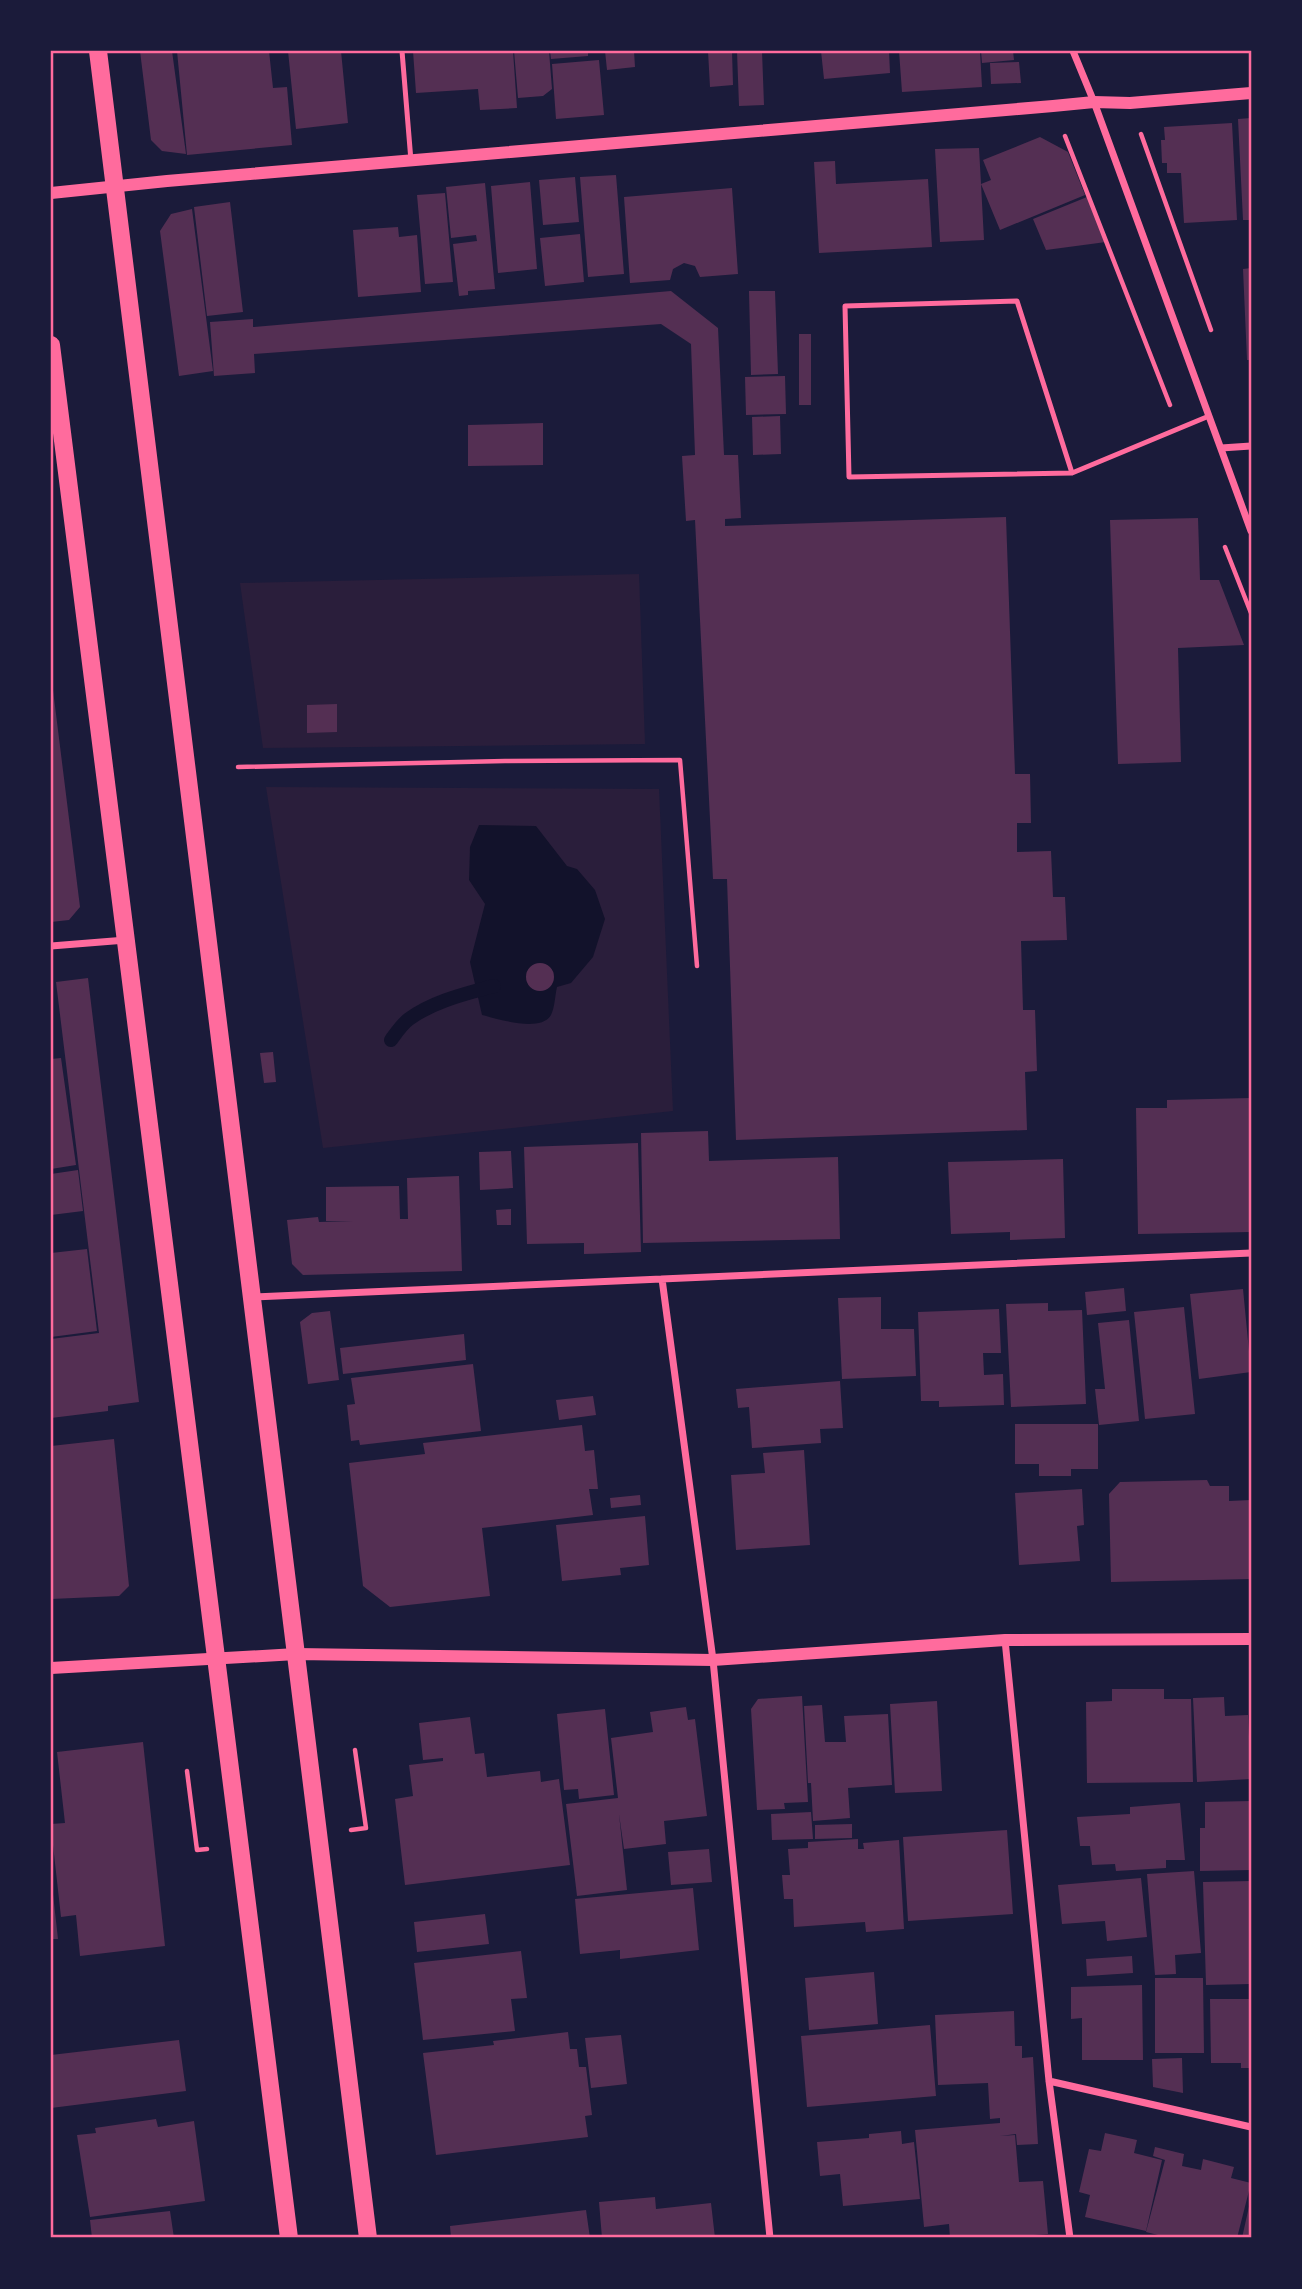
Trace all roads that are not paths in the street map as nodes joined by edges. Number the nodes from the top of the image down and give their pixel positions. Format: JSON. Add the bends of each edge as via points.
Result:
{"nodes":[{"id":1,"x":98,"y":51,"type":"edge"},
{"id":2,"x":401,"y":51,"type":"edge"},
{"id":3,"x":1073,"y":51,"type":"edge"},
{"id":4,"x":1251,"y":93,"type":"edge"},
{"id":5,"x":1094,"y":102,"type":"junction"},
{"id":6,"x":411,"y":161,"type":"junction"},
{"id":7,"x":115,"y":186,"type":"junction"},
{"id":8,"x":51,"y":193,"type":"edge"},
{"id":9,"x":51,"y":345,"type":"edge"},
{"id":10,"x":1209,"y":416,"type":"junction"},
{"id":11,"x":1251,"y":446,"type":"edge"},
{"id":12,"x":1221,"y":448,"type":"junction"},
{"id":13,"x":1072,"y":473,"type":"junction"},
{"id":14,"x":1251,"y":531,"type":"edge"},
{"id":15,"x":126,"y":940,"type":"junction"},
{"id":16,"x":51,"y":946,"type":"edge"},
{"id":17,"x":1251,"y":1253,"type":"edge"},
{"id":18,"x":662,"y":1279,"type":"junction"},
{"id":19,"x":251,"y":1297,"type":"junction"},
{"id":20,"x":1251,"y":1639,"type":"edge"},
{"id":21,"x":1005,"y":1640,"type":"junction"},
{"id":22,"x":296,"y":1654,"type":"junction"},
{"id":23,"x":216,"y":1658,"type":"junction"},
{"id":24,"x":713,"y":1660,"type":"junction"},
{"id":25,"x":51,"y":1668,"type":"edge"},
{"id":26,"x":1049,"y":2081,"type":"junction"},
{"id":27,"x":1251,"y":2127,"type":"edge"},
{"id":28,"x":289,"y":2238,"type":"edge"},
{"id":29,"x":368,"y":2238,"type":"edge"},
{"id":30,"x":770,"y":2238,"type":"edge"},
{"id":31,"x":1070,"y":2238,"type":"edge"}],
"edges":[{"from":1,"to":7,"type":"main road"},
{"from":2,"to":6,"type":"lane"},
{"from":3,"to":5,"type":"street"},
{"from":4,"to":5,"type":"street"},
{"from":5,"to":6,"type":"street"},
{"from":5,"to":10,"type":"street"},
{"from":6,"to":7,"type":"street"},
{"from":7,"to":8,"type":"street"},
{"from":7,"to":19,"type":"main road"},
{"from":9,"to":15,"type":"main road"},
{"from":10,"to":12,"type":"street"},
{"from":10,"to":13,"type":"lane"},
{"from":11,"to":12,"type":"street"},
{"from":12,"to":14,"type":"street"},
{"from":13,"to":13,"type":"lane","via":[[849,477],[845,306],[1017,301]]},
{"from":15,"to":16,"type":"street"},
{"from":15,"to":23,"type":"main road"},
{"from":17,"to":18,"type":"street"},
{"from":18,"to":19,"type":"street"},
{"from":18,"to":24,"type":"street"},
{"from":19,"to":22,"type":"main road"},
{"from":20,"to":21,"type":"street"},
{"from":21,"to":24,"type":"street"},
{"from":21,"to":26,"type":"street"},
{"from":22,"to":23,"type":"street"},
{"from":22,"to":24,"type":"street"},
{"from":22,"to":29,"type":"main road"},
{"from":23,"to":25,"type":"street"},
{"from":23,"to":28,"type":"main road"},
{"from":24,"to":30,"type":"street"},
{"from":26,"to":27,"type":"street"},
{"from":26,"to":31,"type":"street"}]}
